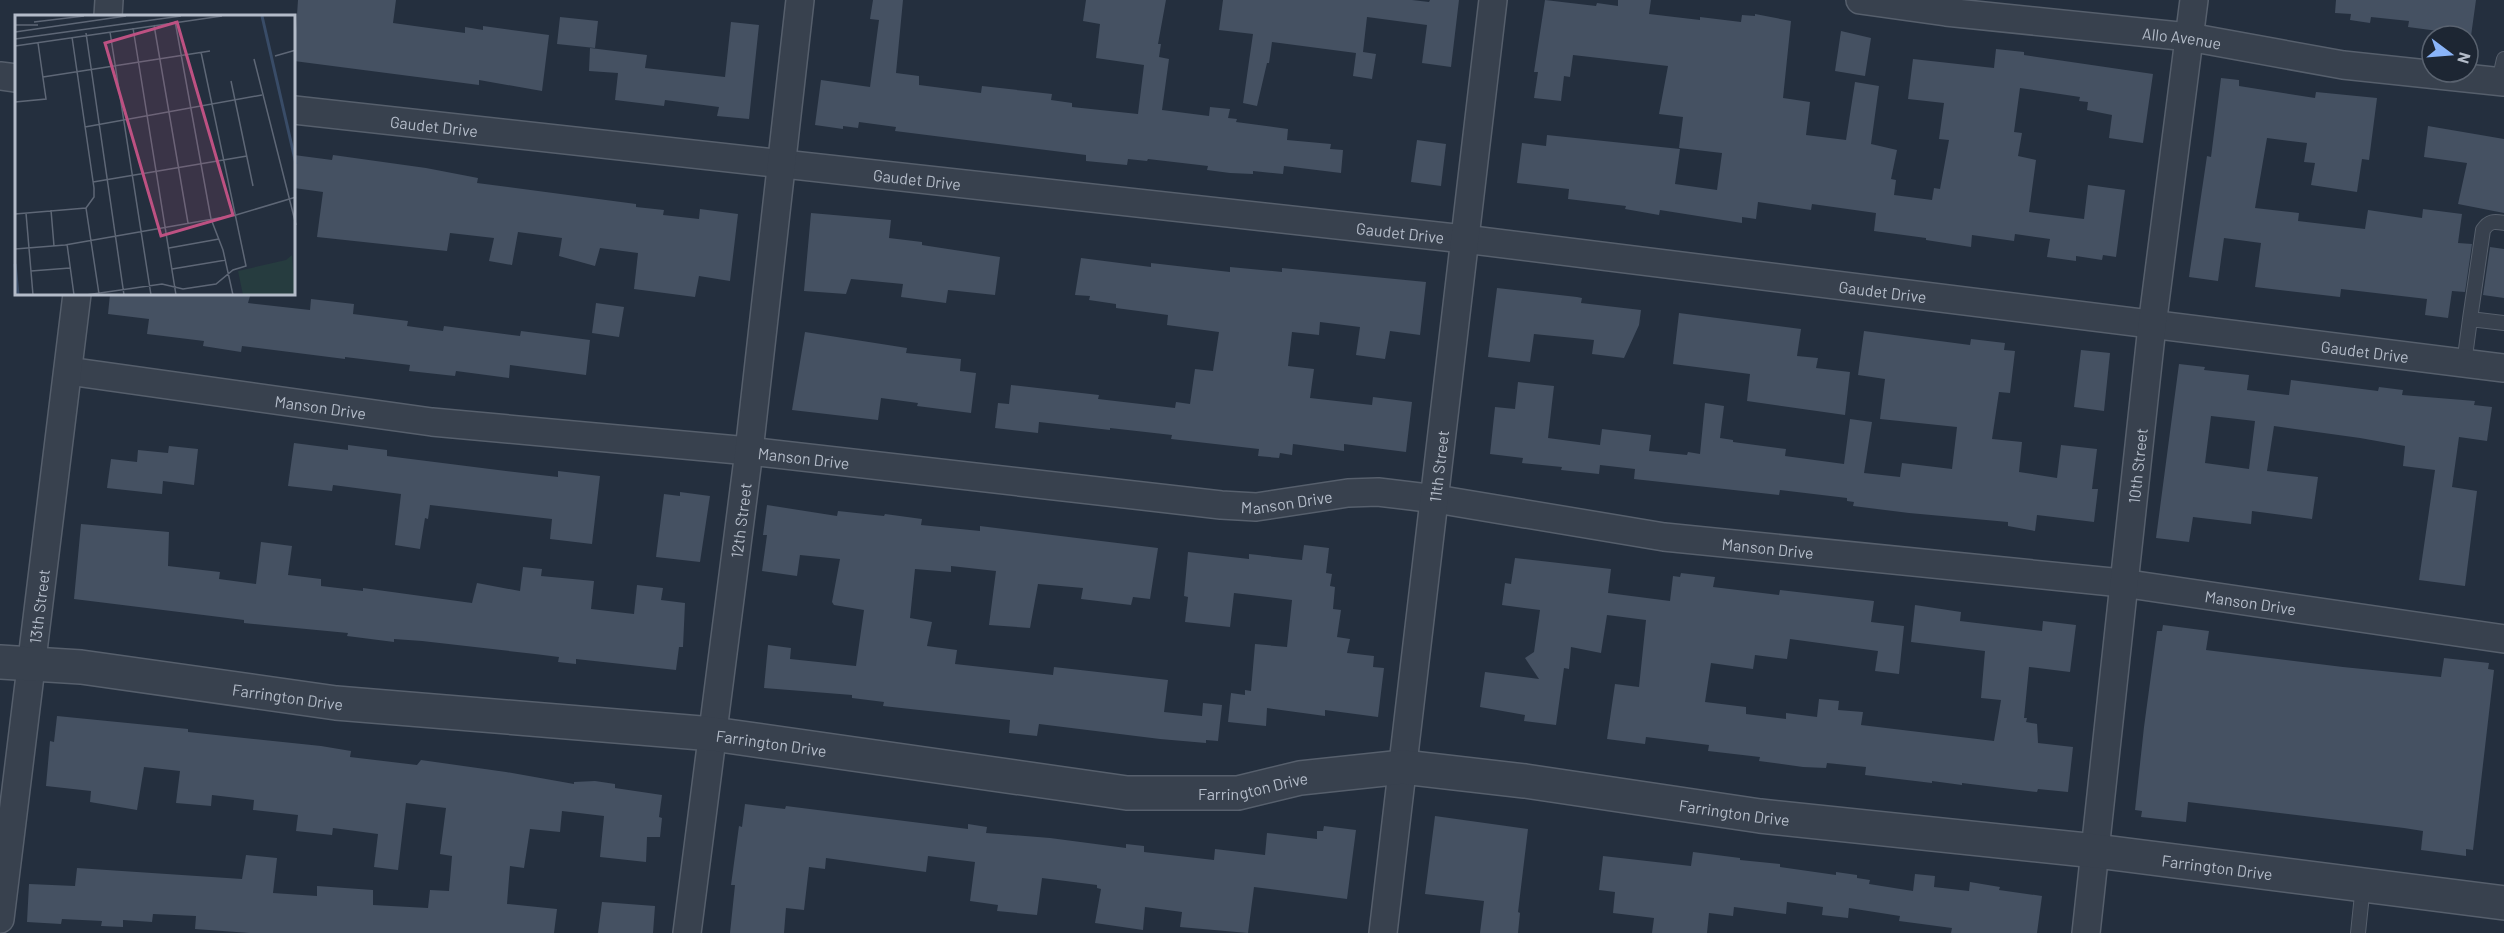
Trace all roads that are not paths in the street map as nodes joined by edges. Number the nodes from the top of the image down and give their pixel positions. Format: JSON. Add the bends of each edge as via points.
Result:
{"nodes":[{"id":1,"x":109,"y":0,"type":"edge"},
{"id":2,"x":800,"y":0,"type":"edge"},
{"id":3,"x":1493,"y":0,"type":"edge"},
{"id":4,"x":1860,"y":0,"type":"edge"},
{"id":5,"x":2194,"y":0,"type":"edge"},
{"id":6,"x":108,"y":15,"type":"edge"},
{"id":7,"x":2190,"y":37,"type":"junction"},
{"id":8,"x":2502,"y":74,"type":"edge"},
{"id":9,"x":0,"y":76,"type":"edge"},
{"id":10,"x":15,"y":78,"type":"edge"},
{"id":11,"x":296,"y":110,"type":"edge"},
{"id":12,"x":781,"y":165,"type":"junction"},
{"id":13,"x":2504,"y":223,"type":"edge"},
{"id":14,"x":1464,"y":238,"type":"junction"},
{"id":15,"x":77,"y":296,"type":"edge"},
{"id":16,"x":2470,"y":319,"type":"junction"},
{"id":17,"x":2504,"y":323,"type":"edge"},
{"id":18,"x":2152,"y":326,"type":"junction"},
{"id":19,"x":2464,"y":364,"type":"junction"},
{"id":20,"x":2504,"y":368,"type":"edge"},
{"id":21,"x":68,"y":371,"type":"junction"},
{"id":22,"x":748,"y":451,"type":"junction"},
{"id":23,"x":1436,"y":499,"type":"junction"},
{"id":24,"x":2122,"y":583,"type":"junction"},
{"id":25,"x":2504,"y":639,"type":"edge"},
{"id":26,"x":15,"y":662,"type":"edge"},
{"id":27,"x":713,"y":734,"type":"junction"},
{"id":28,"x":1403,"y":767,"type":"junction"},
{"id":29,"x":2096,"y":851,"type":"junction"},
{"id":30,"x":2363,"y":885,"type":"junction"},
{"id":31,"x":2504,"y":903,"type":"edge"},
{"id":32,"x":0,"y":919,"type":"edge"},
{"id":33,"x":687,"y":933,"type":"edge"},
{"id":34,"x":1383,"y":933,"type":"edge"},
{"id":35,"x":2086,"y":933,"type":"edge"},
{"id":36,"x":2358,"y":933,"type":"edge"}],
"edges":[{"from":1,"to":6,"type":"street"},
{"from":2,"to":12,"type":"street","name":"12th Street"},
{"from":3,"to":14,"type":"street","name":"11th Street"},
{"from":4,"to":7,"type":"street","name":"Allo Avenue"},
{"from":5,"to":7,"type":"street","name":"10th Street"},
{"from":7,"to":8,"type":"street","name":"Allo Avenue","via":[[2343,65]]},
{"from":7,"to":18,"type":"street","name":"10th Street"},
{"from":9,"to":10,"type":"street"},
{"from":11,"to":12,"type":"street","name":"Gaudet Drive"},
{"from":12,"to":14,"type":"street","name":"Gaudet Drive"},
{"from":12,"to":22,"type":"street","name":"12th Street"},
{"from":13,"to":16,"type":"lane","via":[[2494,221],[2483,230]]},
{"from":14,"to":18,"type":"street","name":"Gaudet Drive"},
{"from":14,"to":23,"type":"street","name":"11th Street"},
{"from":15,"to":21,"type":"street","name":"13th Street"},
{"from":16,"to":17,"type":"lane"},
{"from":16,"to":19,"type":"lane"},
{"from":18,"to":19,"type":"street","name":"Gaudet Drive"},
{"from":18,"to":24,"type":"street","name":"10th Street"},
{"from":19,"to":20,"type":"street","name":"Gaudet Drive"},
{"from":21,"to":22,"type":"street","name":"Manson Drive","via":[[432,422]]},
{"from":21,"to":26,"type":"street","name":"13th Street"},
{"from":22,"to":23,"type":"street","name":"Manson Drive","via":[[1221,505],[1256,507],[1358,492]]},
{"from":22,"to":27,"type":"street","name":"12th Street"},
{"from":23,"to":24,"type":"street","name":"Manson Drive","via":[[1664,537]]},
{"from":23,"to":28,"type":"street","name":"11th Street"},
{"from":24,"to":25,"type":"street","name":"Manson Drive"},
{"from":24,"to":29,"type":"street","name":"10th Street"},
{"from":26,"to":27,"type":"street","name":"Farrington Drive","via":[[81,667],[336,703]]},
{"from":26,"to":32,"type":"street","name":"13th Street"},
{"from":27,"to":28,"type":"street","name":"Farrington Drive","via":[[1127,793],[1238,793],[1300,778]]},
{"from":27,"to":33,"type":"street","name":"12th Street"},
{"from":28,"to":29,"type":"street","name":"Farrington Drive","via":[[1760,816]]},
{"from":28,"to":34,"type":"street","name":"11th Street"},
{"from":29,"to":30,"type":"street","name":"Farrington Drive"},
{"from":29,"to":35,"type":"street","name":"10th Street"},
{"from":30,"to":31,"type":"street","name":"Farrington Drive"},
{"from":30,"to":36,"type":"lane"}]}
